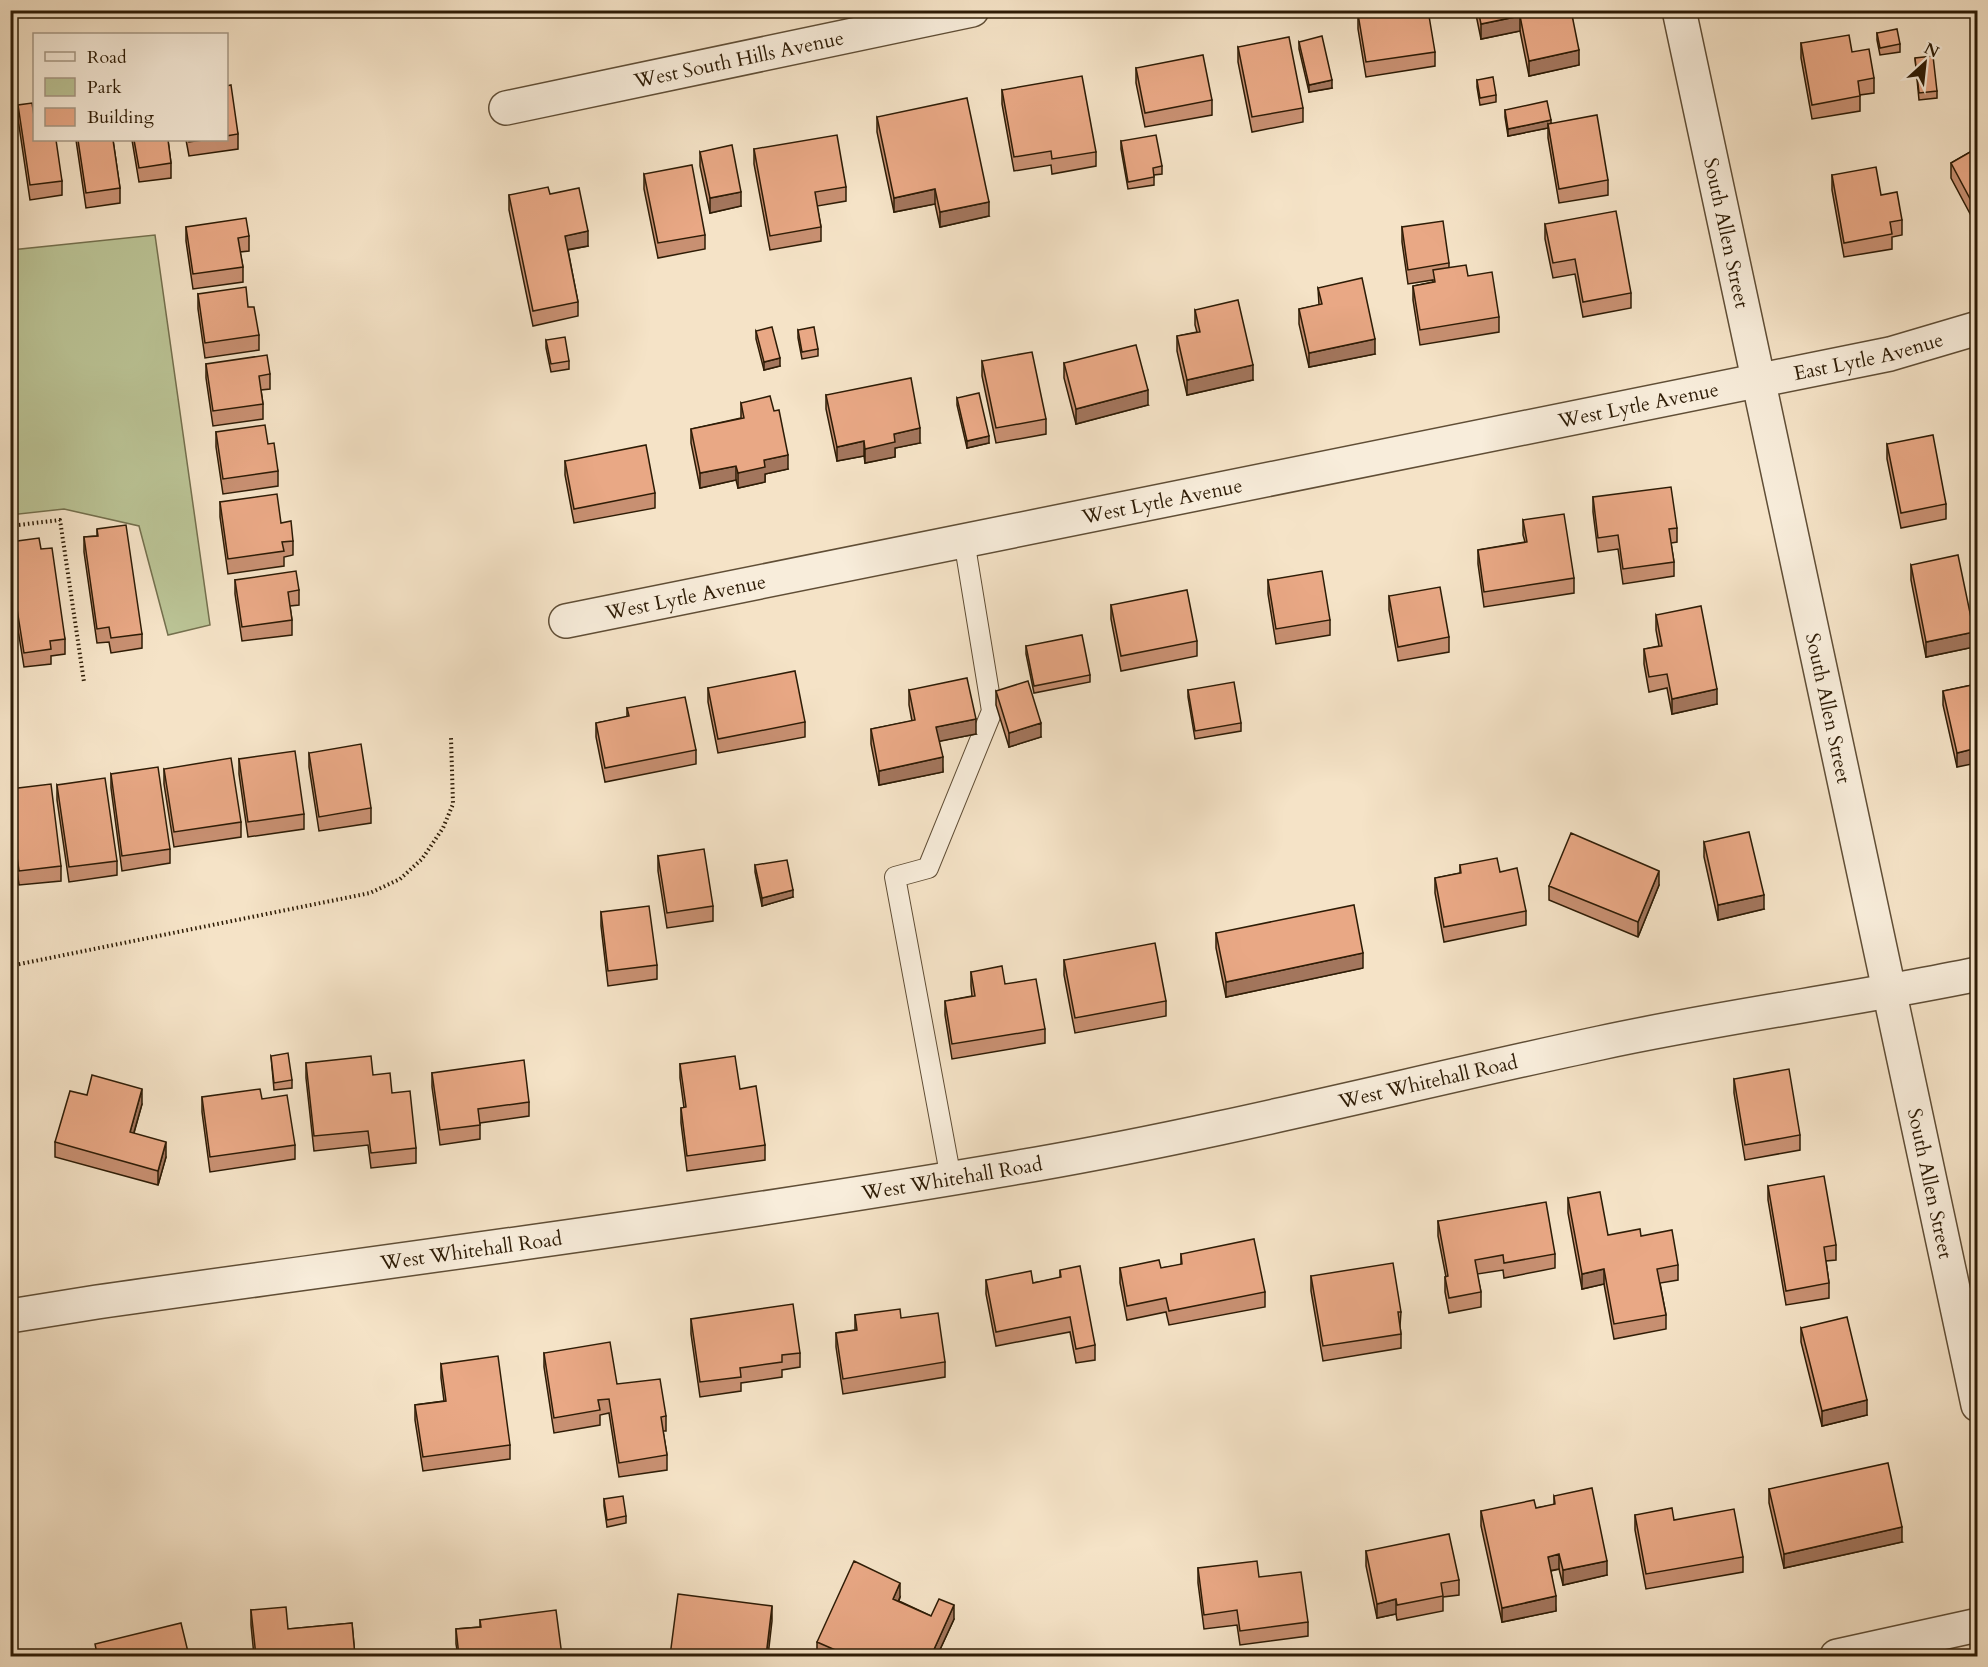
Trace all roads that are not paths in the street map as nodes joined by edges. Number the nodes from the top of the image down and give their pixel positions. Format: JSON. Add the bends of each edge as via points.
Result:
{"nodes":[{"id":1,"x":972,"y":10,"type":"edge"},
{"id":2,"x":1679,"y":10,"type":"edge"},
{"id":3,"x":506,"y":108,"type":"dead end"},
{"id":4,"x":1977,"y":328,"type":"edge"},
{"id":5,"x":1757,"y":379,"type":"junction"},
{"id":6,"x":964,"y":540,"type":"junction"},
{"id":7,"x":566,"y":621,"type":"dead end"},
{"id":8,"x":1977,"y":974,"type":"edge"},
{"id":9,"x":1887,"y":993,"type":"junction"},
{"id":10,"x":951,"y":1179,"type":"junction"},
{"id":11,"x":10,"y":1316,"type":"edge"},
{"id":12,"x":1977,"y":1405,"type":"edge"},
{"id":13,"x":1977,"y":1626,"type":"edge"},
{"id":14,"x":1837,"y":1656,"type":"edge"}],
"edges":[{"from":1,"to":3,"type":"street","name":"West South Hills Avenue"},
{"from":2,"to":5,"type":"street","name":"South Allen Street"},
{"from":4,"to":5,"type":"street","name":"East Lytle Avenue","via":[[1890,354]]},
{"from":5,"to":6,"type":"street","name":"West Lytle Avenue"},
{"from":5,"to":9,"type":"street","name":"South Allen Street"},
{"from":6,"to":7,"type":"street","name":"West Lytle Avenue"},
{"from":6,"to":10,"type":"lane","via":[[992,711],[928,868],[895,877]]},
{"from":8,"to":9,"type":"street","name":"West Whitehall Road"},
{"from":9,"to":10,"type":"street","name":"West Whitehall Road","via":[[1760,1012],[1606,1042],[1091,1154]]},
{"from":9,"to":12,"type":"street","name":"South Allen Street"},
{"from":10,"to":11,"type":"street","name":"West Whitehall Road"},
{"from":13,"to":14,"type":"street"}]}
